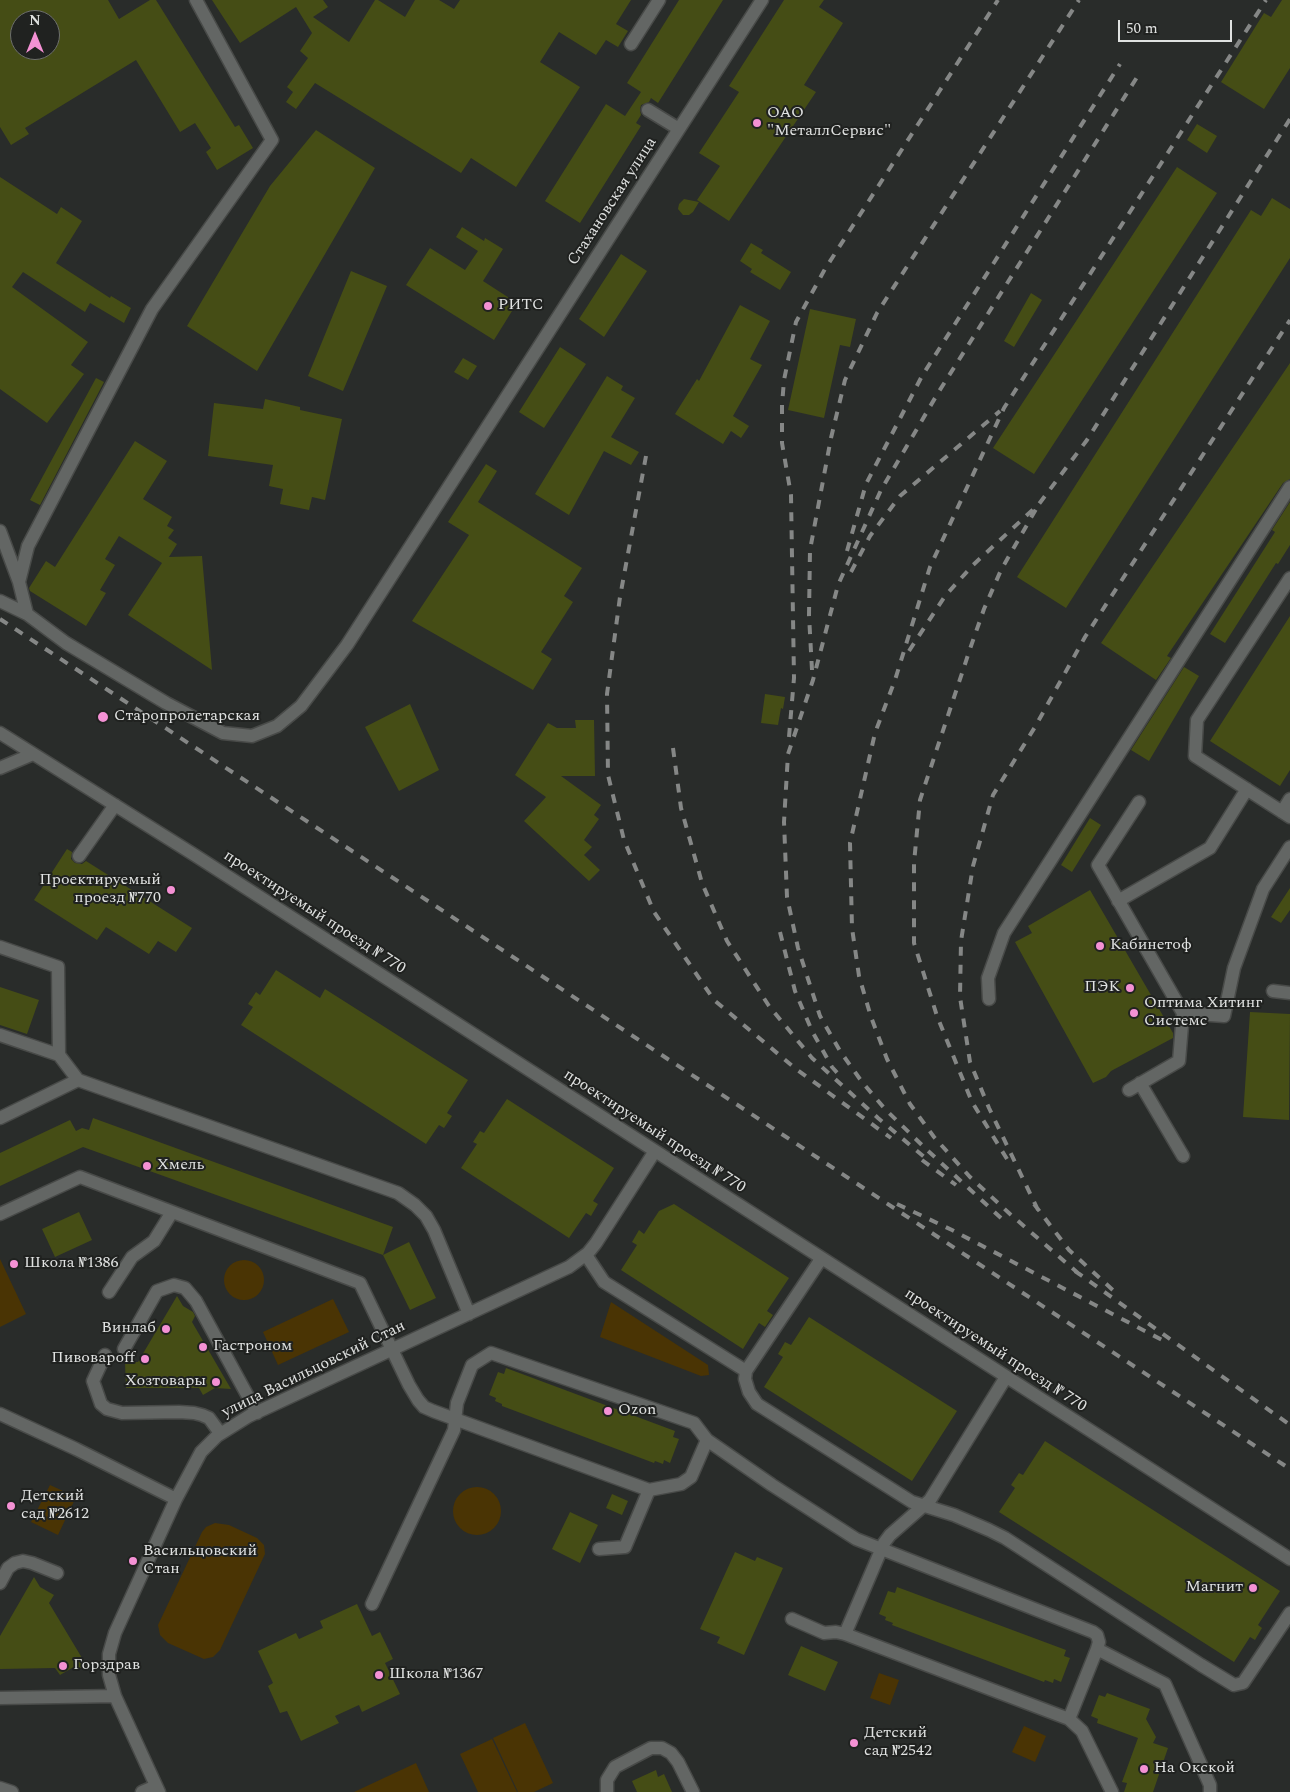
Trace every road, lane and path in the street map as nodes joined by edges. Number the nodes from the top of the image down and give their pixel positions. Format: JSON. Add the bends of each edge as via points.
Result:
{"nodes":[{"id":1,"x":196,"y":0,"type":"edge"},
{"id":2,"x":659,"y":0,"type":"edge"},
{"id":3,"x":762,"y":0,"type":"edge"},
{"id":4,"x":631,"y":44,"type":"dead end"},
{"id":5,"x":648,"y":110,"type":"dead end"},
{"id":6,"x":679,"y":129,"type":"junction"},
{"id":7,"x":1290,"y":487,"type":"edge"},
{"id":8,"x":0,"y":531,"type":"edge"},
{"id":9,"x":1290,"y":578,"type":"edge"},
{"id":10,"x":19,"y":582,"type":"junction"},
{"id":11,"x":0,"y":601,"type":"edge"},
{"id":12,"x":27,"y":614,"type":"junction"},
{"id":13,"x":0,"y":733,"type":"edge"},
{"id":14,"x":33,"y":754,"type":"junction"},
{"id":15,"x":0,"y":768,"type":"edge"},
{"id":16,"x":1247,"y":790,"type":"junction"},
{"id":17,"x":1290,"y":799,"type":"edge"},
{"id":18,"x":1139,"y":802,"type":"dead end"},
{"id":19,"x":115,"y":806,"type":"junction"},
{"id":20,"x":1286,"y":814,"type":"edge"},
{"id":21,"x":1290,"y":847,"type":"edge"},
{"id":22,"x":79,"y":856,"type":"dead end"},
{"id":23,"x":1118,"y":901,"type":"junction"},
{"id":24,"x":0,"y":947,"type":"edge"},
{"id":25,"x":1273,"y":991,"type":"dead end"},
{"id":26,"x":1290,"y":993,"type":"edge"},
{"id":27,"x":988,"y":999,"type":"dead end"},
{"id":28,"x":1183,"y":1012,"type":"junction"},
{"id":29,"x":0,"y":1035,"type":"edge"},
{"id":30,"x":59,"y":1055,"type":"junction"},
{"id":31,"x":78,"y":1080,"type":"junction"},
{"id":32,"x":0,"y":1118,"type":"edge"},
{"id":33,"x":655,"y":1152,"type":"junction"},
{"id":34,"x":1183,"y":1156,"type":"dead end"},
{"id":35,"x":172,"y":1212,"type":"junction"},
{"id":36,"x":0,"y":1214,"type":"edge"},
{"id":37,"x":586,"y":1255,"type":"junction"},
{"id":38,"x":821,"y":1259,"type":"junction"},
{"id":39,"x":109,"y":1292,"type":"dead end"},
{"id":40,"x":469,"y":1314,"type":"junction"},
{"id":41,"x":124,"y":1349,"type":"dead end"},
{"id":42,"x":392,"y":1350,"type":"junction"},
{"id":43,"x":105,"y":1356,"type":"dead end"},
{"id":44,"x":746,"y":1371,"type":"junction"},
{"id":45,"x":1006,"y":1377,"type":"junction"},
{"id":46,"x":257,"y":1413,"type":"junction"},
{"id":47,"x":0,"y":1414,"type":"edge"},
{"id":48,"x":455,"y":1420,"type":"junction"},
{"id":49,"x":220,"y":1433,"type":"junction"},
{"id":50,"x":707,"y":1440,"type":"junction"},
{"id":51,"x":648,"y":1490,"type":"junction"},
{"id":52,"x":176,"y":1499,"type":"junction"},
{"id":53,"x":924,"y":1506,"type":"junction"},
{"id":54,"x":599,"y":1549,"type":"dead end"},
{"id":55,"x":882,"y":1549,"type":"junction"},
{"id":56,"x":1290,"y":1559,"type":"edge"},
{"id":57,"x":57,"y":1573,"type":"dead end"},
{"id":58,"x":0,"y":1583,"type":"edge"},
{"id":59,"x":372,"y":1604,"type":"dead end"},
{"id":60,"x":1290,"y":1613,"type":"edge"},
{"id":61,"x":792,"y":1619,"type":"dead end"},
{"id":62,"x":845,"y":1634,"type":"junction"},
{"id":63,"x":1097,"y":1649,"type":"junction"},
{"id":64,"x":115,"y":1696,"type":"junction"},
{"id":65,"x":0,"y":1698,"type":"edge"},
{"id":66,"x":1069,"y":1719,"type":"junction"},
{"id":67,"x":0,"y":1788,"type":"edge"},
{"id":68,"x":158,"y":1789,"type":"edge"},
{"id":69,"x":12,"y":1792,"type":"edge"},
{"id":70,"x":142,"y":1792,"type":"edge"},
{"id":71,"x":607,"y":1792,"type":"edge"},
{"id":72,"x":693,"y":1792,"type":"edge"},
{"id":73,"x":1112,"y":1792,"type":"edge"},
{"id":74,"x":1210,"y":1792,"type":"edge"}],
"edges":[{"from":1,"to":10,"type":"street","via":[[272,140],[152,308],[28,546]]},
{"from":2,"to":4,"type":"street"},
{"from":3,"to":6,"type":"street","name":"Стахановская улица"},
{"from":5,"to":6,"type":"street"},
{"from":6,"to":12,"type":"street","name":"Стахановская улица","via":[[347,645],[301,706],[277,726],[252,736],[223,733],[66,643]]},
{"from":7,"to":27,"type":"street","via":[[1004,933],[988,978]]},
{"from":8,"to":10,"type":"street"},
{"from":9,"to":16,"type":"street","via":[[1197,720],[1195,756]]},
{"from":10,"to":12,"type":"street"},
{"from":11,"to":12,"type":"street","name":"Стахановская улица"},
{"from":13,"to":14,"type":"street","name":"проектируемый проезд № 770"},
{"from":14,"to":15,"type":"street"},
{"from":14,"to":19,"type":"street","name":"проектируемый проезд № 770"},
{"from":16,"to":20,"type":"street"},
{"from":16,"to":23,"type":"street","via":[[1210,848]]},
{"from":17,"to":20,"type":"street"},
{"from":18,"to":23,"type":"street","via":[[1098,865]]},
{"from":19,"to":22,"type":"street"},
{"from":19,"to":33,"type":"street","name":"проектируемый проезд № 770"},
{"from":21,"to":28,"type":"street","via":[[1263,889],[1234,968],[1224,1016]]},
{"from":23,"to":28,"type":"street"},
{"from":24,"to":30,"type":"street","via":[[58,967]]},
{"from":25,"to":26,"type":"street"},
{"from":28,"to":34,"type":"street","via":[[1179,1061],[1135,1086]]},
{"from":29,"to":30,"type":"street"},
{"from":30,"to":31,"type":"street"},
{"from":31,"to":32,"type":"street"},
{"from":31,"to":40,"type":"street","via":[[398,1193],[426,1216]]},
{"from":33,"to":37,"type":"street","name":"улица Васильцовский Стан"},
{"from":33,"to":38,"type":"street","name":"проектируемый проезд № 770"},
{"from":35,"to":36,"type":"street","via":[[80,1177]]},
{"from":35,"to":39,"type":"street","via":[[154,1241],[132,1257]]},
{"from":35,"to":42,"type":"street","via":[[360,1283]]},
{"from":37,"to":40,"type":"street","name":"улица Васильцовский Стан","via":[[569,1267]]},
{"from":37,"to":44,"type":"street","via":[[604,1282]]},
{"from":38,"to":44,"type":"street"},
{"from":38,"to":45,"type":"street","name":"проектируемый проезд № 770"},
{"from":40,"to":42,"type":"street","name":"улица Васильцовский Стан"},
{"from":41,"to":46,"type":"street","via":[[157,1292],[174,1285],[186,1288]]},
{"from":42,"to":46,"type":"street","name":"улица Васильцовский Стан"},
{"from":42,"to":48,"type":"street","via":[[418,1400],[433,1411]]},
{"from":43,"to":49,"type":"street","via":[[93,1381],[107,1409],[122,1413],[202,1415],[209,1418]]},
{"from":44,"to":53,"type":"street","via":[[749,1392],[757,1404],[912,1502]]},
{"from":45,"to":53,"type":"street"},
{"from":45,"to":56,"type":"street","name":"проектируемый проезд № 770"},
{"from":46,"to":49,"type":"street","name":"улица Васильцовский Стан"},
{"from":47,"to":52,"type":"street"},
{"from":48,"to":50,"type":"street","via":[[457,1403],[472,1365],[491,1353],[694,1423]]},
{"from":48,"to":51,"type":"street"},
{"from":48,"to":59,"type":"street","via":[[454,1430]]},
{"from":49,"to":52,"type":"street","name":"улица Васильцовский Стан","via":[[200,1452]]},
{"from":50,"to":51,"type":"street","via":[[691,1477],[681,1484]]},
{"from":50,"to":55,"type":"street","via":[[851,1536]]},
{"from":51,"to":54,"type":"street","via":[[625,1547]]},
{"from":52,"to":64,"type":"street","name":"улица Васильцовский Стан","via":[[111,1644],[109,1675]]},
{"from":53,"to":55,"type":"street","via":[[890,1535]]},
{"from":53,"to":60,"type":"street","via":[[954,1515],[1005,1538],[1234,1685],[1243,1683]]},
{"from":55,"to":62,"type":"street"},
{"from":55,"to":63,"type":"street","via":[[1093,1632],[1099,1642]]},
{"from":57,"to":58,"type":"street","via":[[23,1561],[8,1568]]},
{"from":61,"to":62,"type":"street","via":[[824,1633]]},
{"from":62,"to":66,"type":"street"},
{"from":63,"to":66,"type":"street"},
{"from":63,"to":74,"type":"street","via":[[1164,1684],[1210,1785]]},
{"from":64,"to":65,"type":"street"},
{"from":64,"to":68,"type":"street","name":"улица Васильцовский Стан"},
{"from":66,"to":73,"type":"street","via":[[1082,1731]]},
{"from":67,"to":69,"type":"street"},
{"from":68,"to":70,"type":"street"},
{"from":71,"to":72,"type":"street","via":[[607,1780],[615,1767],[651,1748],[662,1748],[678,1762]]}]}
